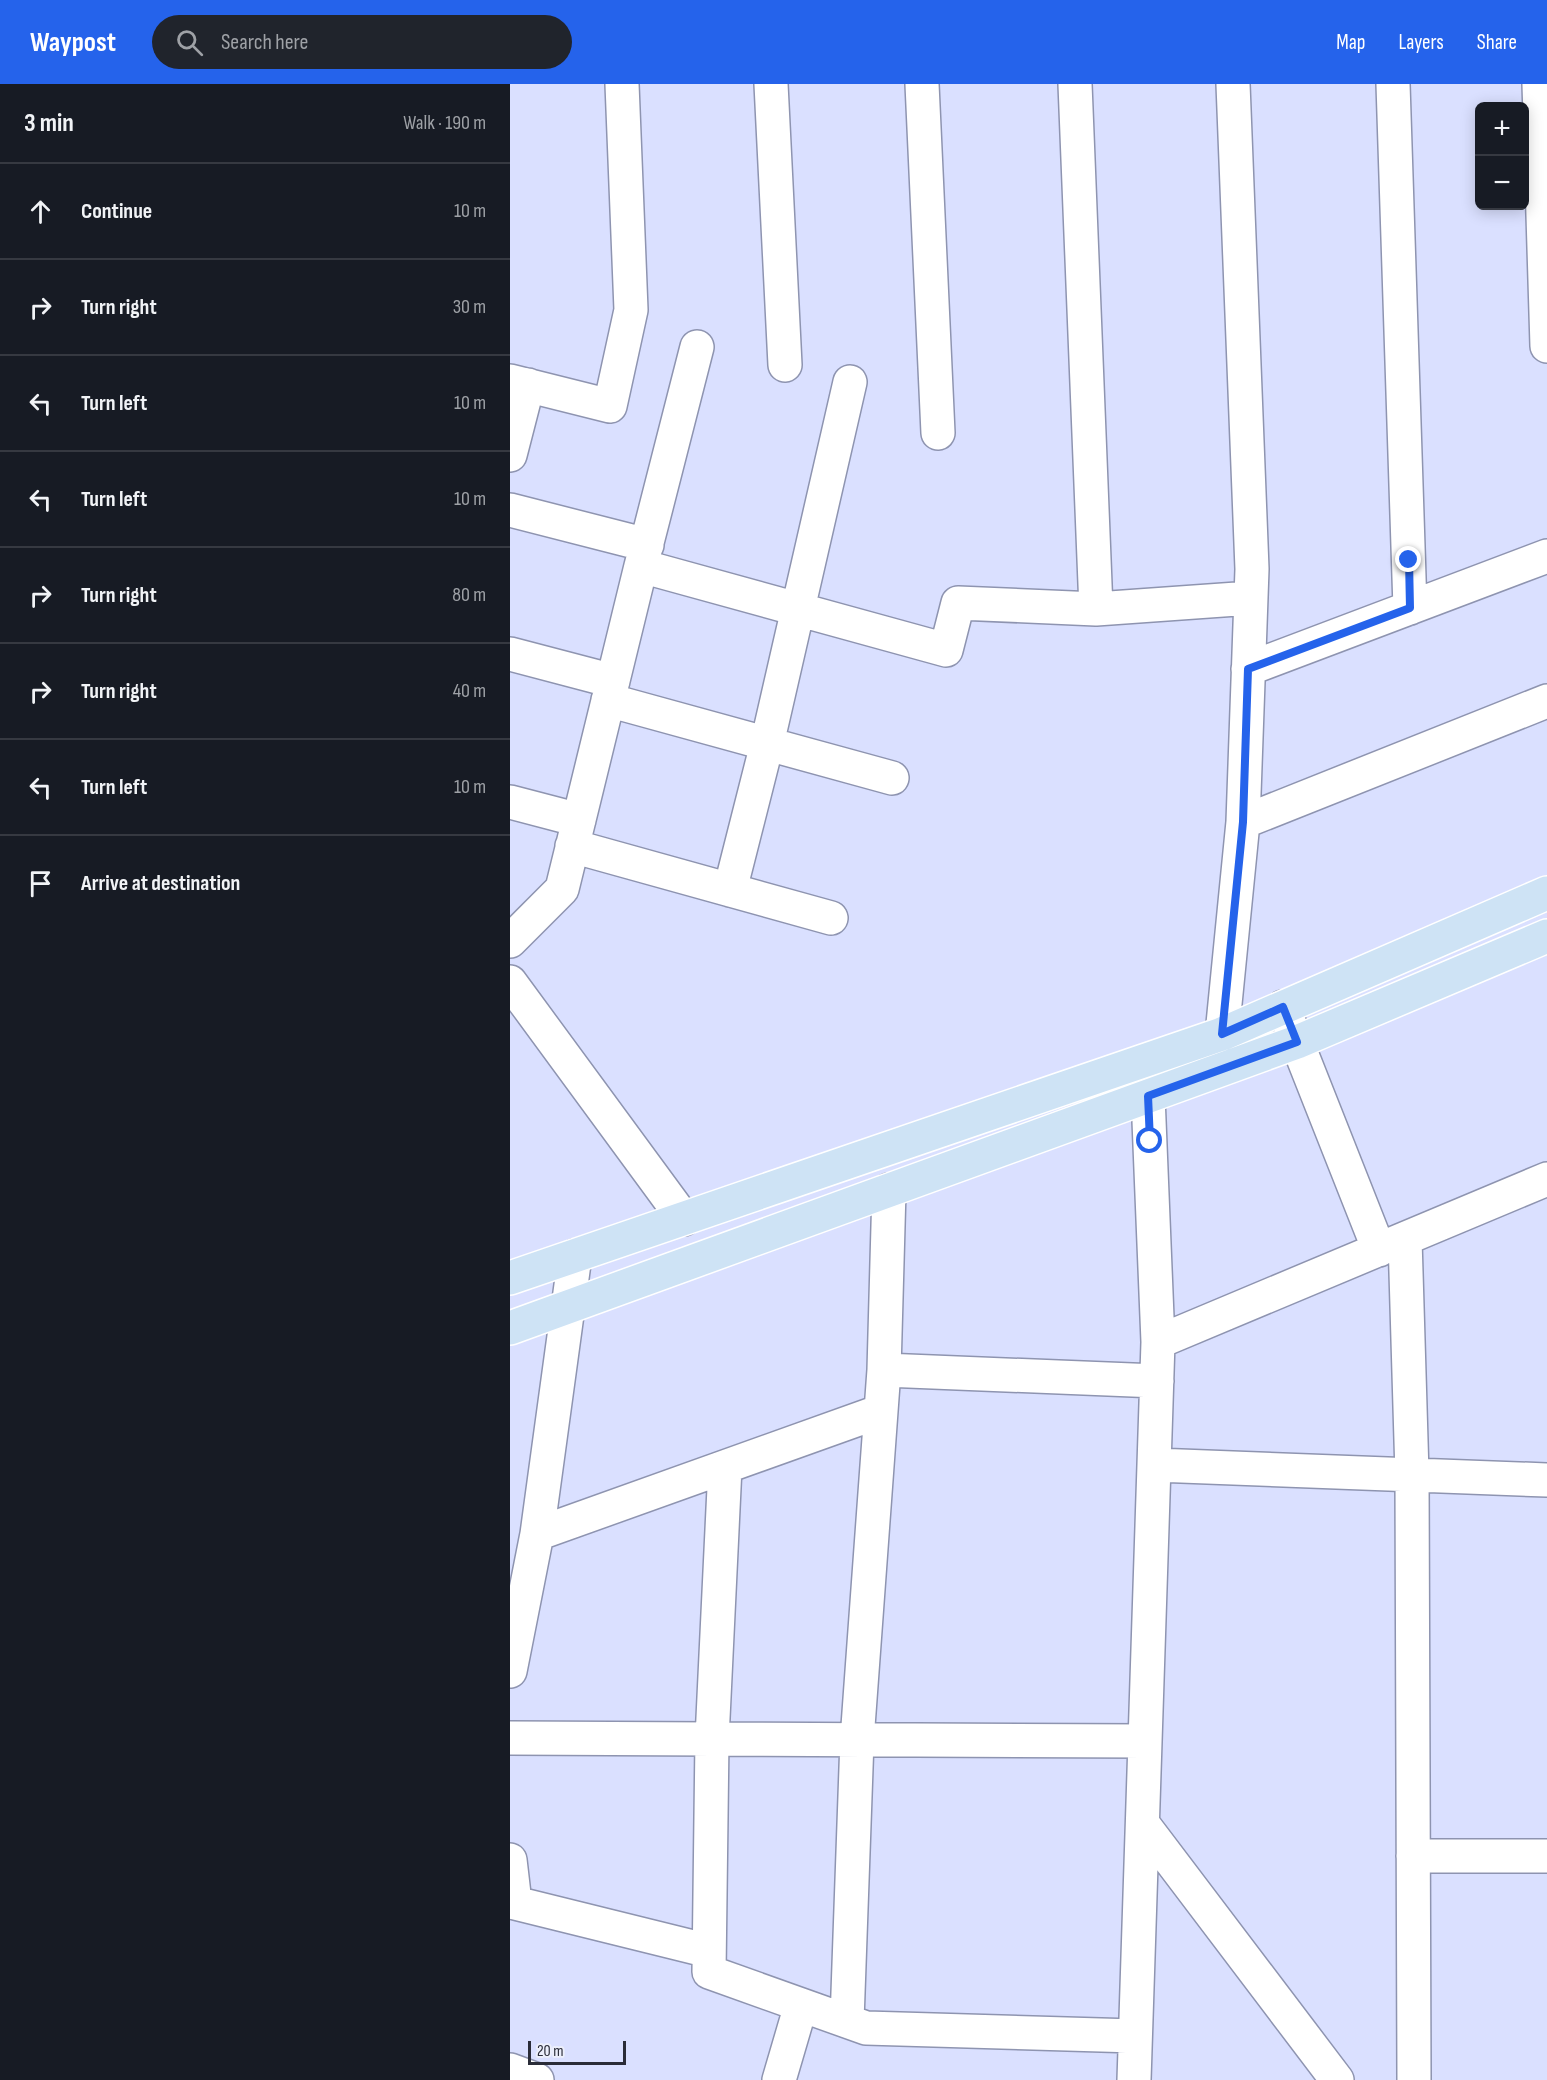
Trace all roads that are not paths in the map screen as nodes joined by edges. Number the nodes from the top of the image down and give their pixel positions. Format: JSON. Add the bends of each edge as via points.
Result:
{"nodes":[{"id":1,"x":622,"y":84,"type":"edge"},
{"id":2,"x":771,"y":84,"type":"edge"},
{"id":3,"x":922,"y":84,"type":"edge"},
{"id":4,"x":1075,"y":84,"type":"edge"},
{"id":5,"x":1233,"y":84,"type":"edge"},
{"id":6,"x":1393,"y":84,"type":"edge"},
{"id":7,"x":1539,"y":84,"type":"edge"},
{"id":8,"x":1547,"y":346,"type":"edge"},
{"id":9,"x":697,"y":347,"type":"dead end"},
{"id":10,"x":785,"y":364,"type":"dead end"},
{"id":11,"x":850,"y":382,"type":"dead end"},
{"id":12,"x":519,"y":383,"type":"edge"},
{"id":13,"x":938,"y":434,"type":"dead end"},
{"id":14,"x":510,"y":455,"type":"edge"},
{"id":15,"x":510,"y":510,"type":"edge"},
{"id":16,"x":644,"y":556,"type":"junction"},
{"id":17,"x":1547,"y":556,"type":"edge"},
{"id":18,"x":1251,"y":598,"type":"junction"},
{"id":19,"x":1410,"y":608,"type":"junction"},
{"id":20,"x":799,"y":609,"type":"junction"},
{"id":21,"x":1096,"y":609,"type":"junction"},
{"id":22,"x":510,"y":654,"type":"edge"},
{"id":23,"x":1248,"y":669,"type":"junction"},
{"id":24,"x":611,"y":691,"type":"junction"},
{"id":25,"x":1547,"y":701,"type":"edge"},
{"id":26,"x":767,"y":744,"type":"junction"},
{"id":27,"x":892,"y":778,"type":"dead end"},
{"id":28,"x":510,"y":802,"type":"edge"},
{"id":29,"x":1243,"y":822,"type":"junction"},
{"id":30,"x":576,"y":833,"type":"junction"},
{"id":31,"x":730,"y":890,"type":"junction"},
{"id":32,"x":1547,"y":893,"type":"edge"},
{"id":33,"x":831,"y":918,"type":"dead end"},
{"id":34,"x":1547,"y":936,"type":"edge"},
{"id":35,"x":510,"y":941,"type":"edge"},
{"id":36,"x":510,"y":982,"type":"edge"},
{"id":37,"x":1283,"y":1007,"type":"junction"},
{"id":38,"x":1222,"y":1034,"type":"junction"},
{"id":39,"x":1297,"y":1042,"type":"junction"},
{"id":40,"x":1148,"y":1096,"type":"junction"},
{"id":41,"x":1547,"y":1179,"type":"edge"},
{"id":42,"x":889,"y":1190,"type":"junction"},
{"id":43,"x":684,"y":1218,"type":"junction"},
{"id":44,"x":1392,"y":1245,"type":"junction"},
{"id":45,"x":575,"y":1256,"type":"junction"},
{"id":46,"x":510,"y":1278,"type":"edge"},
{"id":47,"x":568,"y":1309,"type":"junction"},
{"id":48,"x":510,"y":1329,"type":"edge"},
{"id":49,"x":1158,"y":1342,"type":"junction"},
{"id":50,"x":885,"y":1370,"type":"junction"},
{"id":51,"x":1157,"y":1381,"type":"junction"},
{"id":52,"x":881,"y":1411,"type":"junction"},
{"id":53,"x":1155,"y":1465,"type":"junction"},
{"id":54,"x":725,"y":1467,"type":"junction"},
{"id":55,"x":1412,"y":1474,"type":"junction"},
{"id":56,"x":1547,"y":1480,"type":"edge"},
{"id":57,"x":537,"y":1534,"type":"junction"},
{"id":58,"x":510,"y":1671,"type":"edge"},
{"id":59,"x":510,"y":1738,"type":"edge"},
{"id":60,"x":712,"y":1739,"type":"junction"},
{"id":61,"x":857,"y":1740,"type":"junction"},
{"id":62,"x":1145,"y":1741,"type":"junction"},
{"id":63,"x":1143,"y":1824,"type":"junction"},
{"id":64,"x":1413,"y":1856,"type":"junction"},
{"id":65,"x":1547,"y":1856,"type":"edge"},
{"id":66,"x":510,"y":1860,"type":"edge"},
{"id":67,"x":709,"y":1951,"type":"junction"},
{"id":68,"x":801,"y":2005,"type":"junction"},
{"id":69,"x":847,"y":2021,"type":"junction"},
{"id":70,"x":1136,"y":2036,"type":"junction"},
{"id":71,"x":510,"y":2070,"type":"edge"},
{"id":72,"x":537,"y":2080,"type":"edge"},
{"id":73,"x":779,"y":2080,"type":"edge"},
{"id":74,"x":1134,"y":2080,"type":"edge"},
{"id":75,"x":1337,"y":2080,"type":"edge"},
{"id":76,"x":1414,"y":2080,"type":"edge"}],
"edges":[{"from":1,"to":12,"type":"street","via":[[631,310],[610,406]]},
{"from":2,"to":10,"type":"street"},
{"from":3,"to":13,"type":"street"},
{"from":4,"to":21,"type":"street"},
{"from":5,"to":18,"type":"street"},
{"from":6,"to":19,"type":"street"},
{"from":7,"to":8,"type":"street"},
{"from":9,"to":16,"type":"street"},
{"from":11,"to":20,"type":"street"},
{"from":12,"to":14,"type":"street"},
{"from":15,"to":16,"type":"street"},
{"from":16,"to":20,"type":"street"},
{"from":16,"to":24,"type":"street"},
{"from":17,"to":19,"type":"street"},
{"from":18,"to":21,"type":"street"},
{"from":18,"to":23,"type":"street"},
{"from":19,"to":23,"type":"street"},
{"from":20,"to":21,"type":"street","via":[[946,650],[958,603]]},
{"from":20,"to":26,"type":"street"},
{"from":22,"to":24,"type":"street"},
{"from":23,"to":29,"type":"street"},
{"from":24,"to":26,"type":"street"},
{"from":24,"to":30,"type":"street"},
{"from":25,"to":29,"type":"street"},
{"from":26,"to":27,"type":"street"},
{"from":26,"to":31,"type":"street"},
{"from":28,"to":30,"type":"street"},
{"from":29,"to":38,"type":"street"},
{"from":30,"to":31,"type":"street"},
{"from":30,"to":35,"type":"street","via":[[562,889]]},
{"from":31,"to":33,"type":"street"},
{"from":32,"to":37,"type":"main road"},
{"from":34,"to":39,"type":"main road"},
{"from":36,"to":43,"type":"street"},
{"from":37,"to":38,"type":"main road"},
{"from":37,"to":39,"type":"street"},
{"from":38,"to":43,"type":"main road"},
{"from":39,"to":40,"type":"main road"},
{"from":39,"to":44,"type":"street"},
{"from":40,"to":42,"type":"main road"},
{"from":40,"to":49,"type":"street"},
{"from":41,"to":44,"type":"street"},
{"from":42,"to":47,"type":"main road"},
{"from":42,"to":50,"type":"street"},
{"from":43,"to":45,"type":"main road"},
{"from":44,"to":49,"type":"street"},
{"from":44,"to":55,"type":"street"},
{"from":45,"to":46,"type":"main road"},
{"from":45,"to":47,"type":"street"},
{"from":47,"to":48,"type":"main road"},
{"from":47,"to":57,"type":"street"},
{"from":49,"to":51,"type":"street"},
{"from":50,"to":51,"type":"street"},
{"from":50,"to":52,"type":"street"},
{"from":51,"to":53,"type":"street"},
{"from":52,"to":54,"type":"street"},
{"from":52,"to":61,"type":"street"},
{"from":53,"to":55,"type":"street"},
{"from":53,"to":62,"type":"street"},
{"from":54,"to":57,"type":"street"},
{"from":54,"to":60,"type":"street"},
{"from":55,"to":56,"type":"street"},
{"from":55,"to":64,"type":"street"},
{"from":57,"to":58,"type":"street"},
{"from":59,"to":60,"type":"street"},
{"from":60,"to":61,"type":"street"},
{"from":60,"to":67,"type":"street"},
{"from":61,"to":62,"type":"street"},
{"from":61,"to":69,"type":"street"},
{"from":62,"to":63,"type":"street"},
{"from":63,"to":70,"type":"street"},
{"from":63,"to":75,"type":"street"},
{"from":64,"to":65,"type":"street"},
{"from":64,"to":76,"type":"street"},
{"from":66,"to":67,"type":"street","via":[[514,1903]]},
{"from":67,"to":68,"type":"street","via":[[709,1972]]},
{"from":68,"to":69,"type":"street"},
{"from":68,"to":73,"type":"street"},
{"from":69,"to":70,"type":"street","via":[[866,2028]]},
{"from":70,"to":74,"type":"street"},
{"from":71,"to":72,"type":"street"}]}
